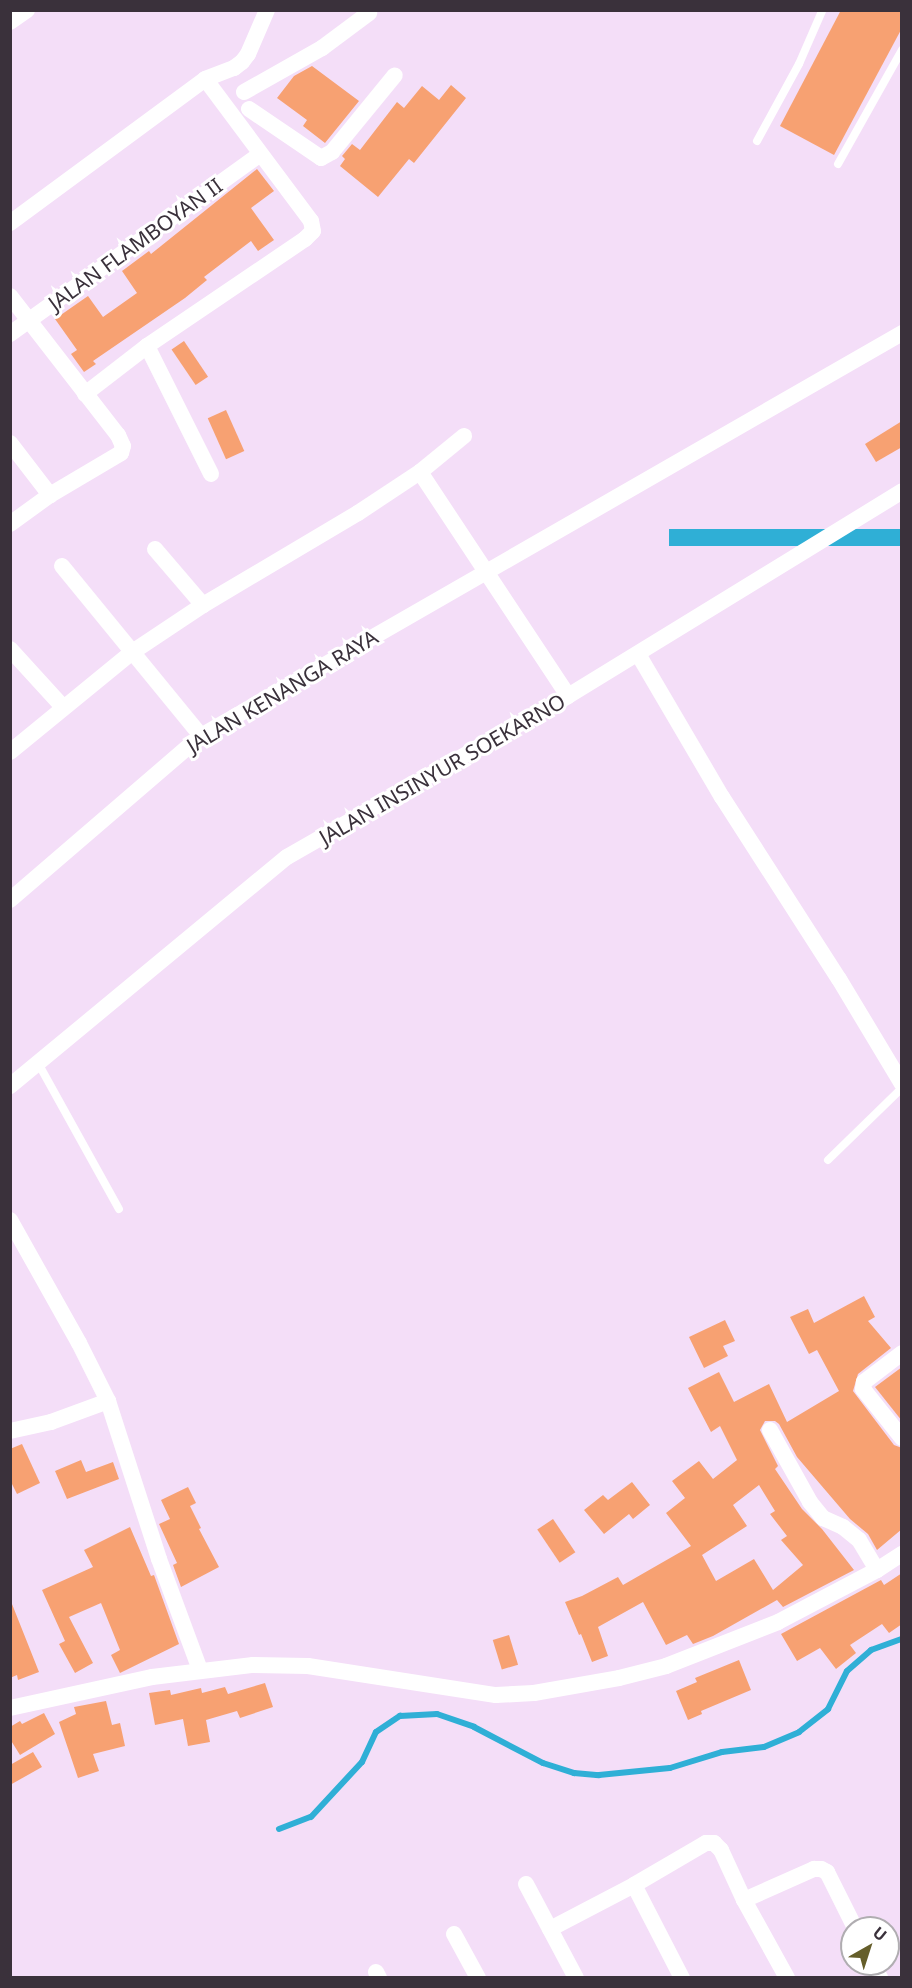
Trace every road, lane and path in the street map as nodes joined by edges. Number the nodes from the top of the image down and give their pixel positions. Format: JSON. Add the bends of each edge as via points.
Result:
{"nodes":[{"id":1,"x":27,"y":10,"type":"edge"},
{"id":2,"x":248,"y":10,"type":"edge"},
{"id":3,"x":821,"y":11,"type":"edge"},
{"id":4,"x":372,"y":12,"type":"edge"},
{"id":5,"x":265,"y":14,"type":"edge"},
{"id":6,"x":10,"y":22,"type":"edge"},
{"id":7,"x":902,"y":50,"type":"edge"},
{"id":8,"x":234,"y":68,"type":"junction"},
{"id":9,"x":395,"y":75,"type":"dead end"},
{"id":10,"x":205,"y":79,"type":"junction"},
{"id":11,"x":244,"y":92,"type":"junction"},
{"id":12,"x":249,"y":109,"type":"junction"},
{"id":13,"x":757,"y":141,"type":"dead end"},
{"id":14,"x":259,"y":154,"type":"junction"},
{"id":15,"x":838,"y":164,"type":"dead end"},
{"id":16,"x":10,"y":223,"type":"edge"},
{"id":17,"x":10,"y":296,"type":"edge"},
{"id":18,"x":28,"y":320,"type":"junction"},
{"id":19,"x":902,"y":333,"type":"edge"},
{"id":20,"x":10,"y":334,"type":"edge"},
{"id":21,"x":147,"y":346,"type":"junction"},
{"id":22,"x":85,"y":394,"type":"junction"},
{"id":23,"x":464,"y":436,"type":"dead end"},
{"id":24,"x":10,"y":443,"type":"edge"},
{"id":25,"x":420,"y":472,"type":"junction"},
{"id":26,"x":211,"y":474,"type":"dead end"},
{"id":27,"x":902,"y":491,"type":"edge"},
{"id":28,"x":50,"y":495,"type":"junction"},
{"id":29,"x":10,"y":524,"type":"edge"},
{"id":30,"x":155,"y":549,"type":"dead end"},
{"id":31,"x":62,"y":566,"type":"dead end"},
{"id":32,"x":486,"y":570,"type":"junction"},
{"id":33,"x":203,"y":605,"type":"junction"},
{"id":34,"x":10,"y":649,"type":"edge"},
{"id":35,"x":131,"y":653,"type":"junction"},
{"id":36,"x":638,"y":654,"type":"junction"},
{"id":37,"x":568,"y":696,"type":"junction"},
{"id":38,"x":63,"y":707,"type":"junction"},
{"id":39,"x":201,"y":736,"type":"junction"},
{"id":40,"x":10,"y":752,"type":"edge"},
{"id":41,"x":10,"y":900,"type":"edge"},
{"id":42,"x":38,"y":1063,"type":"junction"},
{"id":43,"x":10,"y":1086,"type":"edge"},
{"id":44,"x":902,"y":1086,"type":"edge"},
{"id":45,"x":828,"y":1160,"type":"dead end"},
{"id":46,"x":119,"y":1209,"type":"dead end"},
{"id":47,"x":10,"y":1220,"type":"edge"},
{"id":48,"x":902,"y":1353,"type":"edge"},
{"id":49,"x":108,"y":1401,"type":"junction"},
{"id":50,"x":770,"y":1430,"type":"dead end"},
{"id":51,"x":10,"y":1431,"type":"edge"},
{"id":52,"x":902,"y":1438,"type":"edge"},
{"id":53,"x":902,"y":1554,"type":"edge"},
{"id":54,"x":877,"y":1570,"type":"junction"},
{"id":55,"x":200,"y":1670,"type":"junction"},
{"id":56,"x":10,"y":1708,"type":"edge"},
{"id":57,"x":526,"y":1884,"type":"dead end"},
{"id":58,"x":634,"y":1885,"type":"junction"},
{"id":59,"x":744,"y":1900,"type":"junction"},
{"id":60,"x":849,"y":1916,"type":"edge"},
{"id":61,"x":550,"y":1929,"type":"junction"},
{"id":62,"x":454,"y":1934,"type":"dead end"},
{"id":63,"x":478,"y":1977,"type":"edge"},
{"id":64,"x":576,"y":1977,"type":"edge"},
{"id":65,"x":682,"y":1977,"type":"edge"},
{"id":66,"x":787,"y":1977,"type":"edge"}],
"edges":[{"from":1,"to":6,"type":"street"},
{"from":2,"to":5,"type":"street"},
{"from":3,"to":13,"type":"lane","via":[[799,64]]},
{"from":4,"to":11,"type":"street","via":[[322,48]]},
{"from":5,"to":8,"type":"street","via":[[248,54]]},
{"from":7,"to":15,"type":"lane"},
{"from":8,"to":10,"type":"street"},
{"from":8,"to":11,"type":"street"},
{"from":9,"to":12,"type":"street","via":[[332,152],[321,158]]},
{"from":10,"to":14,"type":"street"},
{"from":10,"to":16,"type":"street"},
{"from":11,"to":12,"type":"street"},
{"from":12,"to":14,"type":"street"},
{"from":14,"to":18,"type":"street","name":"JALAN FLAMBOYAN II"},
{"from":14,"to":21,"type":"street","via":[[311,221],[312,235]]},
{"from":17,"to":18,"type":"street"},
{"from":18,"to":20,"type":"street","name":"JALAN FLAMBOYAN II"},
{"from":18,"to":22,"type":"street"},
{"from":19,"to":32,"type":"street","name":"JALAN KENANGA RAYA"},
{"from":21,"to":22,"type":"street"},
{"from":21,"to":26,"type":"street"},
{"from":22,"to":28,"type":"street","via":[[118,435],[123,446],[121,453]]},
{"from":23,"to":25,"type":"street"},
{"from":24,"to":28,"type":"street"},
{"from":25,"to":32,"type":"street"},
{"from":25,"to":33,"type":"street"},
{"from":27,"to":36,"type":"street","name":"JALAN INSINYUR SOEKARNO"},
{"from":28,"to":29,"type":"street"},
{"from":30,"to":33,"type":"street"},
{"from":31,"to":35,"type":"street"},
{"from":32,"to":37,"type":"street"},
{"from":32,"to":39,"type":"street","name":"JALAN KENANGA RAYA"},
{"from":33,"to":35,"type":"street"},
{"from":34,"to":38,"type":"street"},
{"from":35,"to":38,"type":"street"},
{"from":35,"to":39,"type":"street"},
{"from":36,"to":37,"type":"street","name":"JALAN INSINYUR SOEKARNO"},
{"from":36,"to":44,"type":"street"},
{"from":37,"to":42,"type":"street","name":"JALAN INSINYUR SOEKARNO","via":[[287,857]]},
{"from":38,"to":40,"type":"street"},
{"from":39,"to":41,"type":"street","name":"JALAN KENANGA RAYA"},
{"from":42,"to":43,"type":"street","name":"JALAN INSINYUR SOEKARNO"},
{"from":42,"to":46,"type":"lane"},
{"from":44,"to":45,"type":"lane"},
{"from":47,"to":49,"type":"street"},
{"from":48,"to":52,"type":"street","via":[[864,1382],[863,1389]]},
{"from":49,"to":51,"type":"street","via":[[51,1422]]},
{"from":49,"to":55,"type":"street"},
{"from":50,"to":54,"type":"street","via":[[810,1502],[824,1518],[859,1540]]},
{"from":53,"to":54,"type":"street"},
{"from":54,"to":55,"type":"street","via":[[778,1622],[666,1666],[534,1693],[512,1696],[465,1692],[308,1666],[253,1665]]},
{"from":55,"to":56,"type":"street"},
{"from":57,"to":61,"type":"street"},
{"from":58,"to":59,"type":"street","via":[[706,1843],[714,1843]]},
{"from":58,"to":61,"type":"street"},
{"from":58,"to":65,"type":"street"},
{"from":59,"to":60,"type":"street","via":[[821,1869]]},
{"from":59,"to":66,"type":"street"},
{"from":61,"to":64,"type":"street"},
{"from":62,"to":63,"type":"street"}]}
